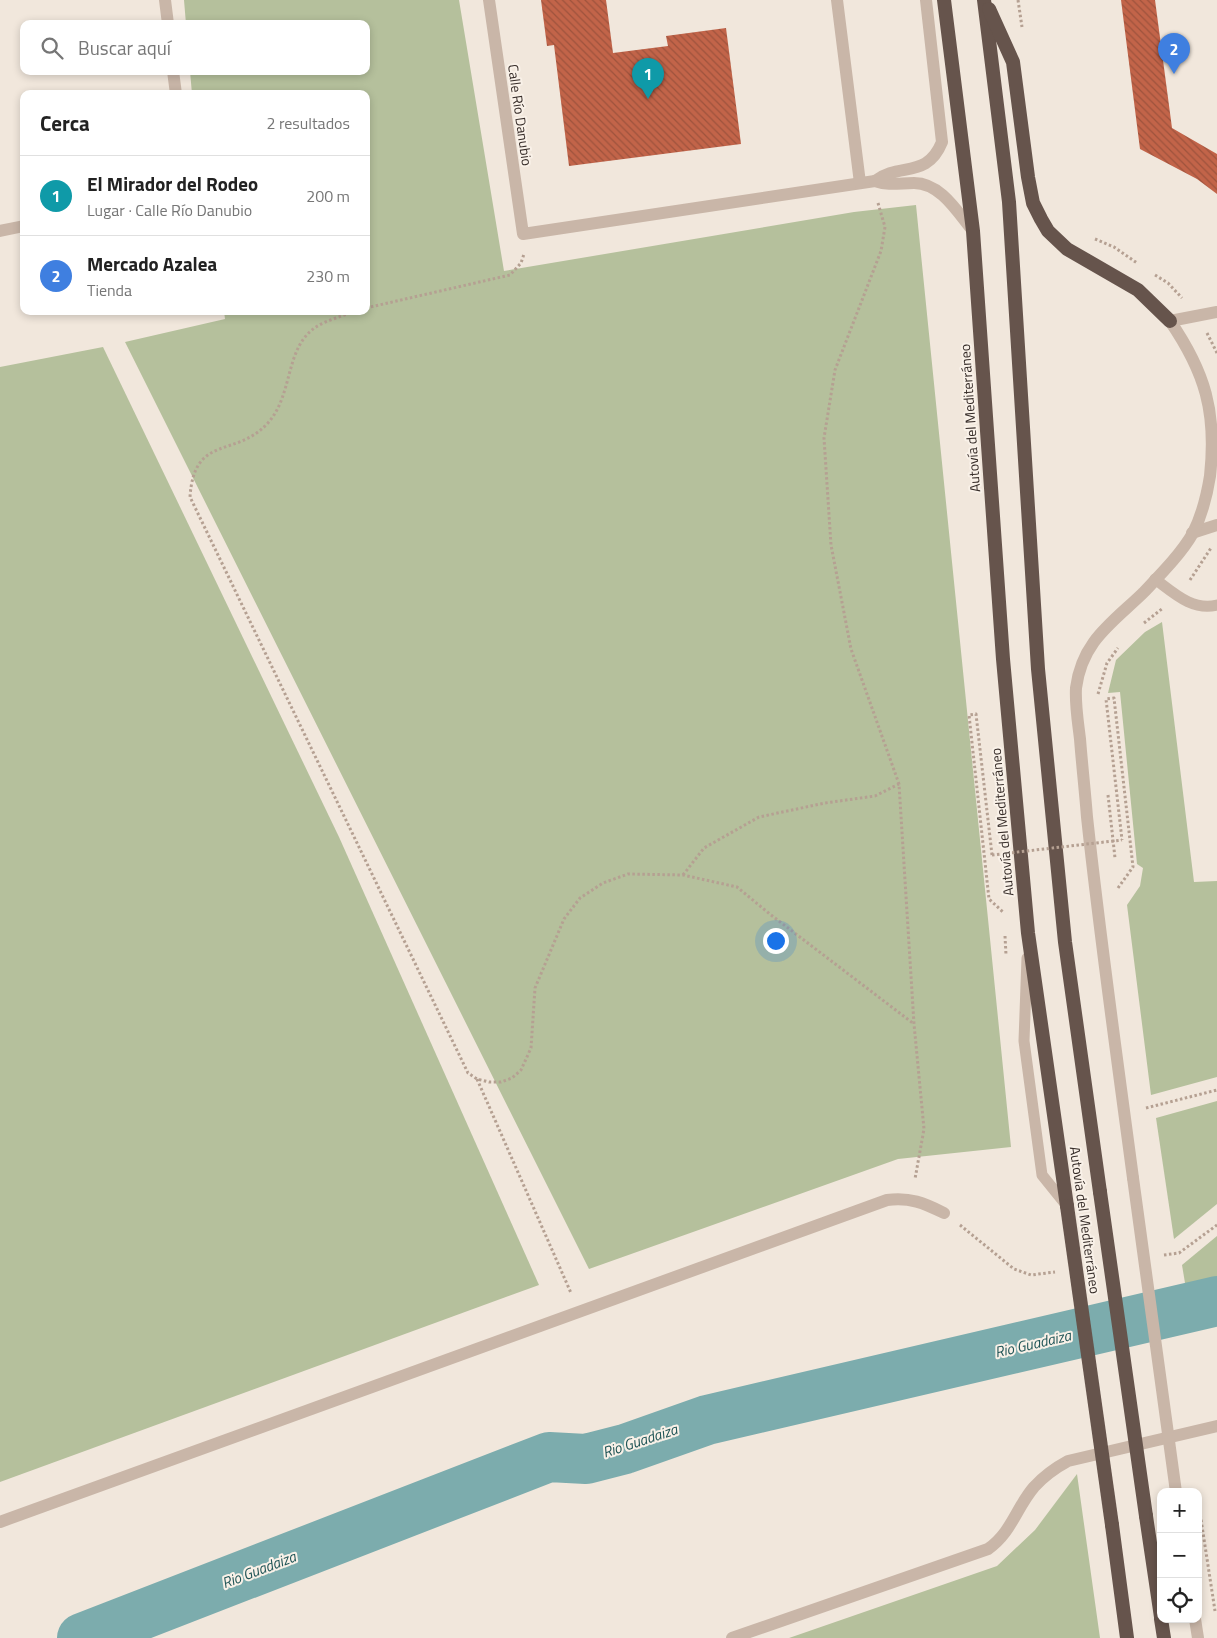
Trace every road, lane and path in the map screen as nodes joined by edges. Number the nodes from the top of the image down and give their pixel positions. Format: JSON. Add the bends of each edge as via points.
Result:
{"nodes":[{"id":1,"x":165,"y":0,"type":"edge"},
{"id":2,"x":489,"y":0,"type":"edge"},
{"id":3,"x":837,"y":0,"type":"edge"},
{"id":4,"x":926,"y":0,"type":"edge"},
{"id":5,"x":944,"y":0,"type":"edge"},
{"id":6,"x":985,"y":0,"type":"edge"},
{"id":7,"x":1018,"y":0,"type":"edge"},
{"id":8,"x":168,"y":20,"type":"edge"},
{"id":9,"x":1022,"y":29,"type":"dead end"},
{"id":10,"x":174,"y":75,"type":"edge"},
{"id":11,"x":175,"y":90,"type":"edge"},
{"id":12,"x":875,"y":181,"type":"junction"},
{"id":13,"x":860,"y":183,"type":"junction"},
{"id":14,"x":886,"y":200,"type":"dead end"},
{"id":15,"x":20,"y":227,"type":"edge"},
{"id":16,"x":0,"y":231,"type":"edge"},
{"id":17,"x":973,"y":231,"type":"junction"},
{"id":18,"x":523,"y":234,"type":"junction"},
{"id":19,"x":1092,"y":237,"type":"dead end"},
{"id":20,"x":1145,"y":268,"type":"dead end"},
{"id":21,"x":1153,"y":273,"type":"dead end"},
{"id":22,"x":370,"y":307,"type":"edge"},
{"id":23,"x":1217,"y":312,"type":"edge"},
{"id":24,"x":1197,"y":314,"type":"junction"},
{"id":25,"x":346,"y":315,"type":"edge"},
{"id":26,"x":1170,"y":320,"type":"junction"},
{"id":27,"x":1217,"y":353,"type":"edge"},
{"id":28,"x":1217,"y":525,"type":"edge"},
{"id":29,"x":1192,"y":533,"type":"junction"},
{"id":30,"x":1214,"y":542,"type":"dead end"},
{"id":31,"x":1155,"y":579,"type":"junction"},
{"id":32,"x":1176,"y":594,"type":"junction"},
{"id":33,"x":1217,"y":604,"type":"edge"},
{"id":34,"x":1141,"y":626,"type":"dead end"},
{"id":35,"x":1122,"y":643,"type":"dead end"},
{"id":36,"x":1098,"y":695,"type":"dead end"},
{"id":37,"x":899,"y":784,"type":"junction"},
{"id":38,"x":1108,"y":792,"type":"dead end"},
{"id":39,"x":998,"y":844,"type":"dead end"},
{"id":40,"x":1115,"y":859,"type":"dead end"},
{"id":41,"x":1000,"y":863,"type":"dead end"},
{"id":42,"x":683,"y":875,"type":"junction"},
{"id":43,"x":1117,"y":878,"type":"dead end"},
{"id":44,"x":1118,"y":888,"type":"junction"},
{"id":45,"x":1119,"y":898,"type":"dead end"},
{"id":46,"x":1002,"y":901,"type":"dead end"},
{"id":47,"x":1003,"y":910,"type":"junction"},
{"id":48,"x":1004,"y":920,"type":"dead end"},
{"id":49,"x":1004,"y":930,"type":"dead end"},
{"id":50,"x":1028,"y":933,"type":"junction"},
{"id":51,"x":1006,"y":960,"type":"dead end"},
{"id":52,"x":914,"y":1024,"type":"junction"},
{"id":53,"x":477,"y":1079,"type":"junction"},
{"id":54,"x":1217,"y":1090,"type":"edge"},
{"id":55,"x":1145,"y":1099,"type":"dead end"},
{"id":56,"x":1146,"y":1108,"type":"junction"},
{"id":57,"x":1147,"y":1117,"type":"dead end"},
{"id":58,"x":914,"y":1179,"type":"dead end"},
{"id":59,"x":1067,"y":1206,"type":"junction"},
{"id":60,"x":944,"y":1213,"type":"dead end"},
{"id":61,"x":580,"y":1312,"type":"junction"},
{"id":62,"x":1217,"y":1426,"type":"edge"},
{"id":63,"x":1175,"y":1488,"type":"edge"},
{"id":64,"x":0,"y":1522,"type":"edge"},
{"id":65,"x":1202,"y":1527,"type":"edge"},
{"id":66,"x":1157,"y":1591,"type":"edge"},
{"id":67,"x":1216,"y":1616,"type":"dead end"},
{"id":68,"x":1162,"y":1623,"type":"edge"},
{"id":69,"x":1196,"y":1623,"type":"edge"},
{"id":70,"x":732,"y":1638,"type":"edge"},
{"id":71,"x":1127,"y":1638,"type":"edge"},
{"id":72,"x":1164,"y":1638,"type":"edge"},
{"id":73,"x":1198,"y":1638,"type":"edge"}],
"edges":[{"from":1,"to":8,"type":"street"},
{"from":2,"to":18,"type":"street","name":"Calle Río Danubio"},
{"from":3,"to":13,"type":"street"},
{"from":4,"to":12,"type":"street","via":[[942,142],[928,164],[886,173]]},
{"from":5,"to":17,"type":"highway","name":"Autovía del Mediterráneo"},
{"from":6,"to":26,"type":"highway","via":[[1013,62],[1028,177],[1033,203],[1041,219],[1048,231],[1067,249],[1138,290]]},
{"from":6,"to":66,"type":"highway","name":"Autovía del Mediterráneo","bridge":true,"via":[[1009,202],[1038,678],[1065,942]]},
{"from":7,"to":9,"type":"path"},
{"from":10,"to":11,"type":"street"},
{"from":12,"to":13,"type":"street"},
{"from":12,"to":17,"type":"street","via":[[886,185],[917,183],[938,191]]},
{"from":13,"to":18,"type":"street"},
{"from":14,"to":37,"type":"path","via":[[877,200],[885,227],[881,251],[835,370],[824,438],[831,545],[851,650]]},
{"from":15,"to":16,"type":"street"},
{"from":17,"to":50,"type":"highway","name":"Autovía del Mediterráneo","via":[[1003,659]]},
{"from":18,"to":22,"type":"path","via":[[524,256],[510,275]]},
{"from":19,"to":20,"type":"path"},
{"from":21,"to":24,"type":"path"},
{"from":23,"to":24,"type":"street"},
{"from":24,"to":26,"type":"street"},
{"from":24,"to":27,"type":"path"},
{"from":25,"to":53,"type":"path","via":[[316,327],[304,339],[295,353],[287,390],[278,410],[250,437],[207,454],[191,481],[190,497],[468,1073]]},
{"from":26,"to":29,"type":"street","via":[[1196,362],[1213,416],[1213,458],[1203,508]]},
{"from":28,"to":29,"type":"street"},
{"from":29,"to":31,"type":"street"},
{"from":30,"to":32,"type":"path","via":[[1189,582]]},
{"from":31,"to":32,"type":"lane"},
{"from":31,"to":63,"type":"street","bridge":true,"via":[[1094,641],[1085,656],[1076,689],[1094,885]]},
{"from":32,"to":33,"type":"lane","via":[[1197,606]]},
{"from":32,"to":34,"type":"path"},
{"from":35,"to":36,"type":"path","via":[[1107,662]]},
{"from":37,"to":42,"type":"path","via":[[875,796],[759,817],[704,848]]},
{"from":37,"to":52,"type":"path"},
{"from":38,"to":40,"type":"path"},
{"from":39,"to":41,"type":"path"},
{"from":42,"to":52,"type":"path","via":[[737,887]]},
{"from":42,"to":53,"type":"path","via":[[628,874],[603,883],[580,898],[564,919],[535,988],[528,1060],[512,1078],[501,1082]]},
{"from":43,"to":44,"type":"path"},
{"from":44,"to":45,"type":"path"},
{"from":44,"to":47,"type":"path","bridge":true,"via":[[1133,867],[1114,698],[1106,699],[1122,840],[992,854],[976,714],[969,715],[989,899]]},
{"from":46,"to":47,"type":"path"},
{"from":47,"to":48,"type":"path"},
{"from":49,"to":51,"type":"path"},
{"from":50,"to":59,"type":"highway","name":"Autovía del Mediterráneo"},
{"from":50,"to":59,"type":"lane","via":[[1024,1041],[1042,1175]]},
{"from":52,"to":58,"type":"path","via":[[924,1129]]},
{"from":53,"to":61,"type":"path"},
{"from":54,"to":56,"type":"path"},
{"from":55,"to":56,"type":"path"},
{"from":56,"to":57,"type":"path"},
{"from":59,"to":71,"type":"highway","name":"Autovía del Mediterráneo","bridge":true},
{"from":60,"to":61,"type":"street","via":[[918,1200],[887,1200]]},
{"from":61,"to":64,"type":"street"},
{"from":62,"to":70,"type":"street","via":[[1068,1461],[1049,1472],[1033,1489],[1002,1539],[988,1549]]},
{"from":65,"to":67,"type":"path"},
{"from":68,"to":72,"type":"highway","name":"Autovía del Mediterráneo"},
{"from":69,"to":73,"type":"street"}]}
